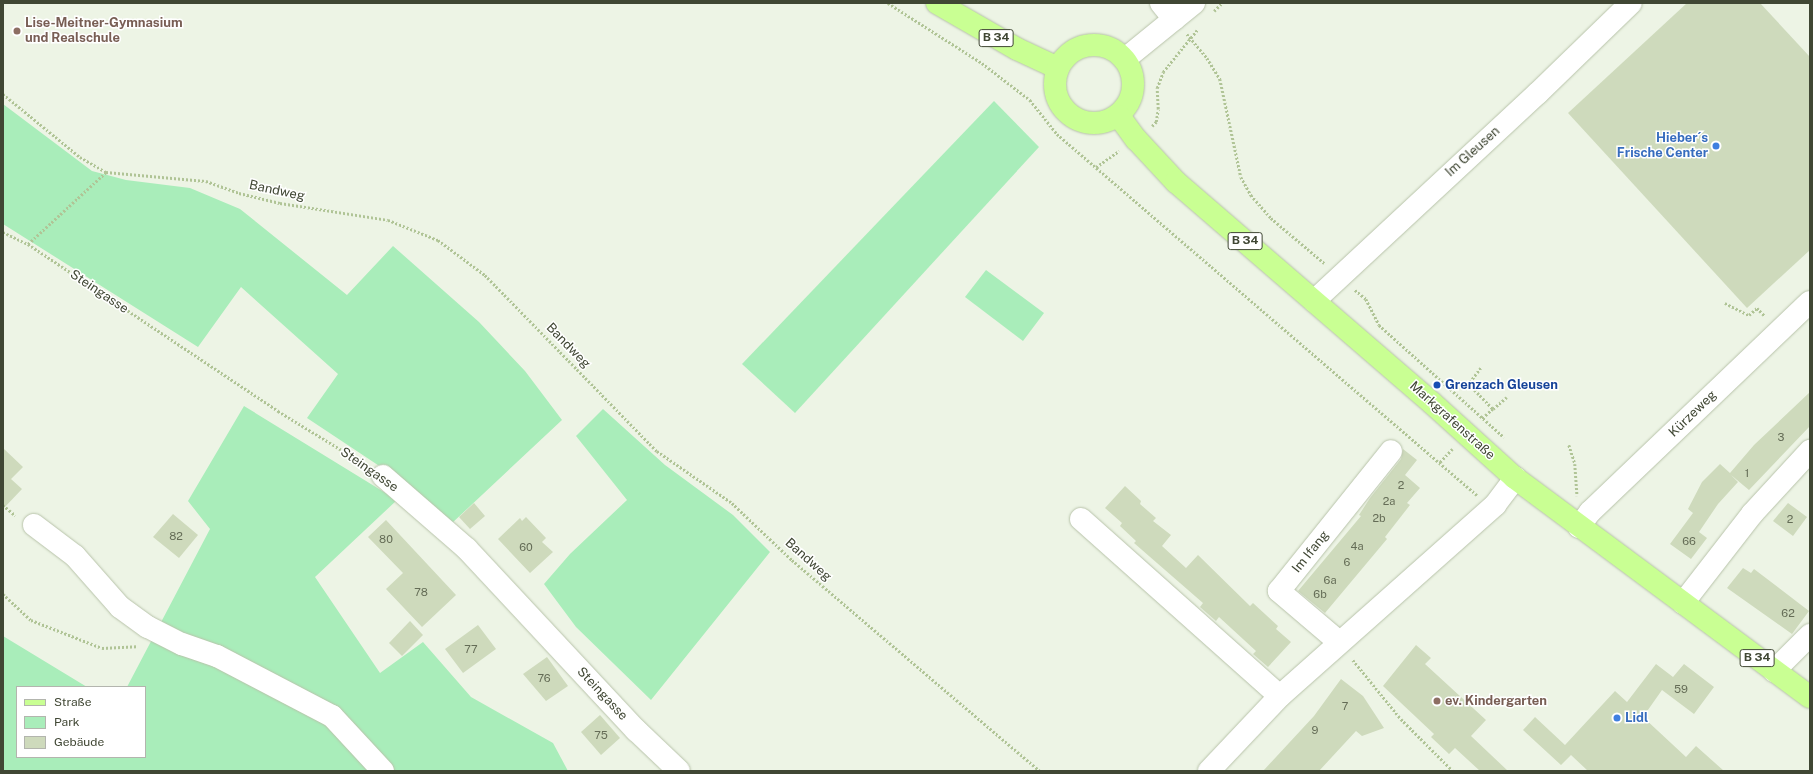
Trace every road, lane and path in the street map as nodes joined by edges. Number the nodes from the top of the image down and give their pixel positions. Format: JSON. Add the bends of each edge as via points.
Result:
{"nodes":[{"id":1,"x":888,"y":3,"type":"edge"},
{"id":2,"x":937,"y":3,"type":"edge"},
{"id":3,"x":1222,"y":3,"type":"edge"},
{"id":4,"x":1631,"y":3,"type":"edge"},
{"id":5,"x":1203,"y":8,"type":"edge"},
{"id":6,"x":1167,"y":11,"type":"edge"},
{"id":7,"x":1202,"y":24,"type":"dead end"},
{"id":8,"x":1190,"y":38,"type":"junction"},
{"id":9,"x":1125,"y":59,"type":"junction"},
{"id":10,"x":1058,"y":68,"type":"junction"},
{"id":11,"x":3,"y":94,"type":"edge"},
{"id":12,"x":1119,"y":116,"type":"junction"},
{"id":13,"x":1136,"y":138,"type":"junction"},
{"id":14,"x":1096,"y":167,"type":"junction"},
{"id":15,"x":106,"y":172,"type":"junction"},
{"id":16,"x":3,"y":232,"type":"edge"},
{"id":17,"x":28,"y":244,"type":"junction"},
{"id":18,"x":1340,"y":277,"type":"junction"},
{"id":19,"x":1314,"y":301,"type":"junction"},
{"id":20,"x":1810,"y":302,"type":"edge"},
{"id":21,"x":1725,"y":303,"type":"dead end"},
{"id":22,"x":1780,"y":331,"type":"junction"},
{"id":23,"x":1481,"y":368,"type":"dead end"},
{"id":24,"x":1507,"y":396,"type":"dead end"},
{"id":25,"x":1493,"y":409,"type":"junction"},
{"id":26,"x":1569,"y":445,"type":"dead end"},
{"id":27,"x":1391,"y":451,"type":"dead end"},
{"id":28,"x":1810,"y":451,"type":"edge"},
{"id":29,"x":383,"y":476,"type":"joint"},
{"id":30,"x":1516,"y":478,"type":"junction"},
{"id":31,"x":1577,"y":501,"type":"dead end"},
{"id":32,"x":1495,"y":505,"type":"junction"},
{"id":33,"x":1082,"y":519,"type":"dead end"},
{"id":34,"x":34,"y":525,"type":"dead end"},
{"id":35,"x":1579,"y":527,"type":"junction"},
{"id":36,"x":3,"y":594,"type":"edge"},
{"id":37,"x":1683,"y":603,"type":"junction"},
{"id":38,"x":1810,"y":635,"type":"edge"},
{"id":39,"x":1339,"y":642,"type":"junction"},
{"id":40,"x":145,"y":646,"type":"dead end"},
{"id":41,"x":1774,"y":671,"type":"junction"},
{"id":42,"x":1280,"y":696,"type":"junction"},
{"id":43,"x":1810,"y":697,"type":"edge"},
{"id":44,"x":384,"y":771,"type":"edge"},
{"id":45,"x":679,"y":771,"type":"edge"},
{"id":46,"x":1040,"y":771,"type":"edge"},
{"id":47,"x":1209,"y":771,"type":"edge"},
{"id":48,"x":1453,"y":771,"type":"edge"}],
"edges":[{"from":1,"to":14,"type":"path","via":[[982,63],[1030,100],[1058,134]]},
{"from":2,"to":10,"type":"main road","number":"B 34","via":[[1017,49]]},
{"from":3,"to":5,"type":"path"},
{"from":4,"to":18,"type":"street","name":"Im Gleusen"},
{"from":5,"to":6,"type":"street"},
{"from":6,"to":8,"type":"path"},
{"from":6,"to":9,"type":"street"},
{"from":7,"to":8,"type":"path"},
{"from":8,"to":13,"type":"path","via":[[1163,72],[1157,88],[1156,122]]},
{"from":8,"to":18,"type":"path","via":[[1220,79],[1241,177],[1251,195],[1271,218]]},
{"from":9,"to":10,"type":"main road","via":[[1109,47],[1089,45],[1071,52]]},
{"from":9,"to":12,"type":"main road","via":[[1134,82],[1130,101]]},
{"from":10,"to":12,"type":"main road","via":[[1055,91],[1065,112],[1080,121],[1097,124]]},
{"from":11,"to":15,"type":"path","name":"Bandweg","via":[[80,157]]},
{"from":12,"to":13,"type":"main road","name":"Markgrafenstraße","number":"B 34"},
{"from":13,"to":14,"type":"path"},
{"from":13,"to":19,"type":"main road","name":"Markgrafenstraße","number":"B 34","via":[[1176,182]]},
{"from":14,"to":32,"type":"path","via":[[1158,224],[1478,496]]},
{"from":15,"to":17,"type":"path"},
{"from":15,"to":46,"type":"path","name":"Bandweg","via":[[206,182],[280,203],[388,220],[438,240],[485,275],[657,451],[732,503],[792,560]]},
{"from":16,"to":17,"type":"path","name":"Steingasse"},
{"from":17,"to":29,"type":"path","name":"Steingasse","via":[[278,411]]},
{"from":18,"to":19,"type":"street","name":"Im Gleusen"},
{"from":18,"to":25,"type":"path","via":[[1366,299],[1380,325],[1483,418]]},
{"from":19,"to":30,"type":"main road","name":"Markgrafenstraße","number":"B 34"},
{"from":20,"to":22,"type":"street","name":"Kürzeweg"},
{"from":21,"to":22,"type":"path","via":[[1749,315],[1757,308]]},
{"from":22,"to":35,"type":"street","name":"Kürzeweg","via":[[1590,512]]},
{"from":23,"to":25,"type":"path","via":[[1469,384]]},
{"from":24,"to":25,"type":"path"},
{"from":26,"to":31,"type":"path","via":[[1575,464]]},
{"from":27,"to":39,"type":"street","name":"Im Ifang","via":[[1279,591]]},
{"from":28,"to":37,"type":"street","via":[[1766,497]]},
{"from":29,"to":45,"type":"street","name":"Steingasse","via":[[467,549],[636,730]]},
{"from":30,"to":32,"type":"street"},
{"from":30,"to":35,"type":"main road","name":"Markgrafenstraße","number":"B 34"},
{"from":32,"to":39,"type":"street"},
{"from":33,"to":42,"type":"street"},
{"from":34,"to":44,"type":"street","via":[[75,556],[120,607],[148,627],[182,644],[217,656],[332,716]]},
{"from":35,"to":37,"type":"main road","name":"Markgrafenstraße","number":"B 34"},
{"from":36,"to":40,"type":"path","via":[[31,620],[102,648]]},
{"from":37,"to":41,"type":"main road","name":"Markgrafenstraße","number":"B 34"},
{"from":38,"to":41,"type":"street"},
{"from":39,"to":42,"type":"street"},
{"from":39,"to":48,"type":"path","via":[[1401,719]]},
{"from":41,"to":43,"type":"main road","name":"Markgrafenstraße","number":"B 34"},
{"from":42,"to":47,"type":"street"}]}
